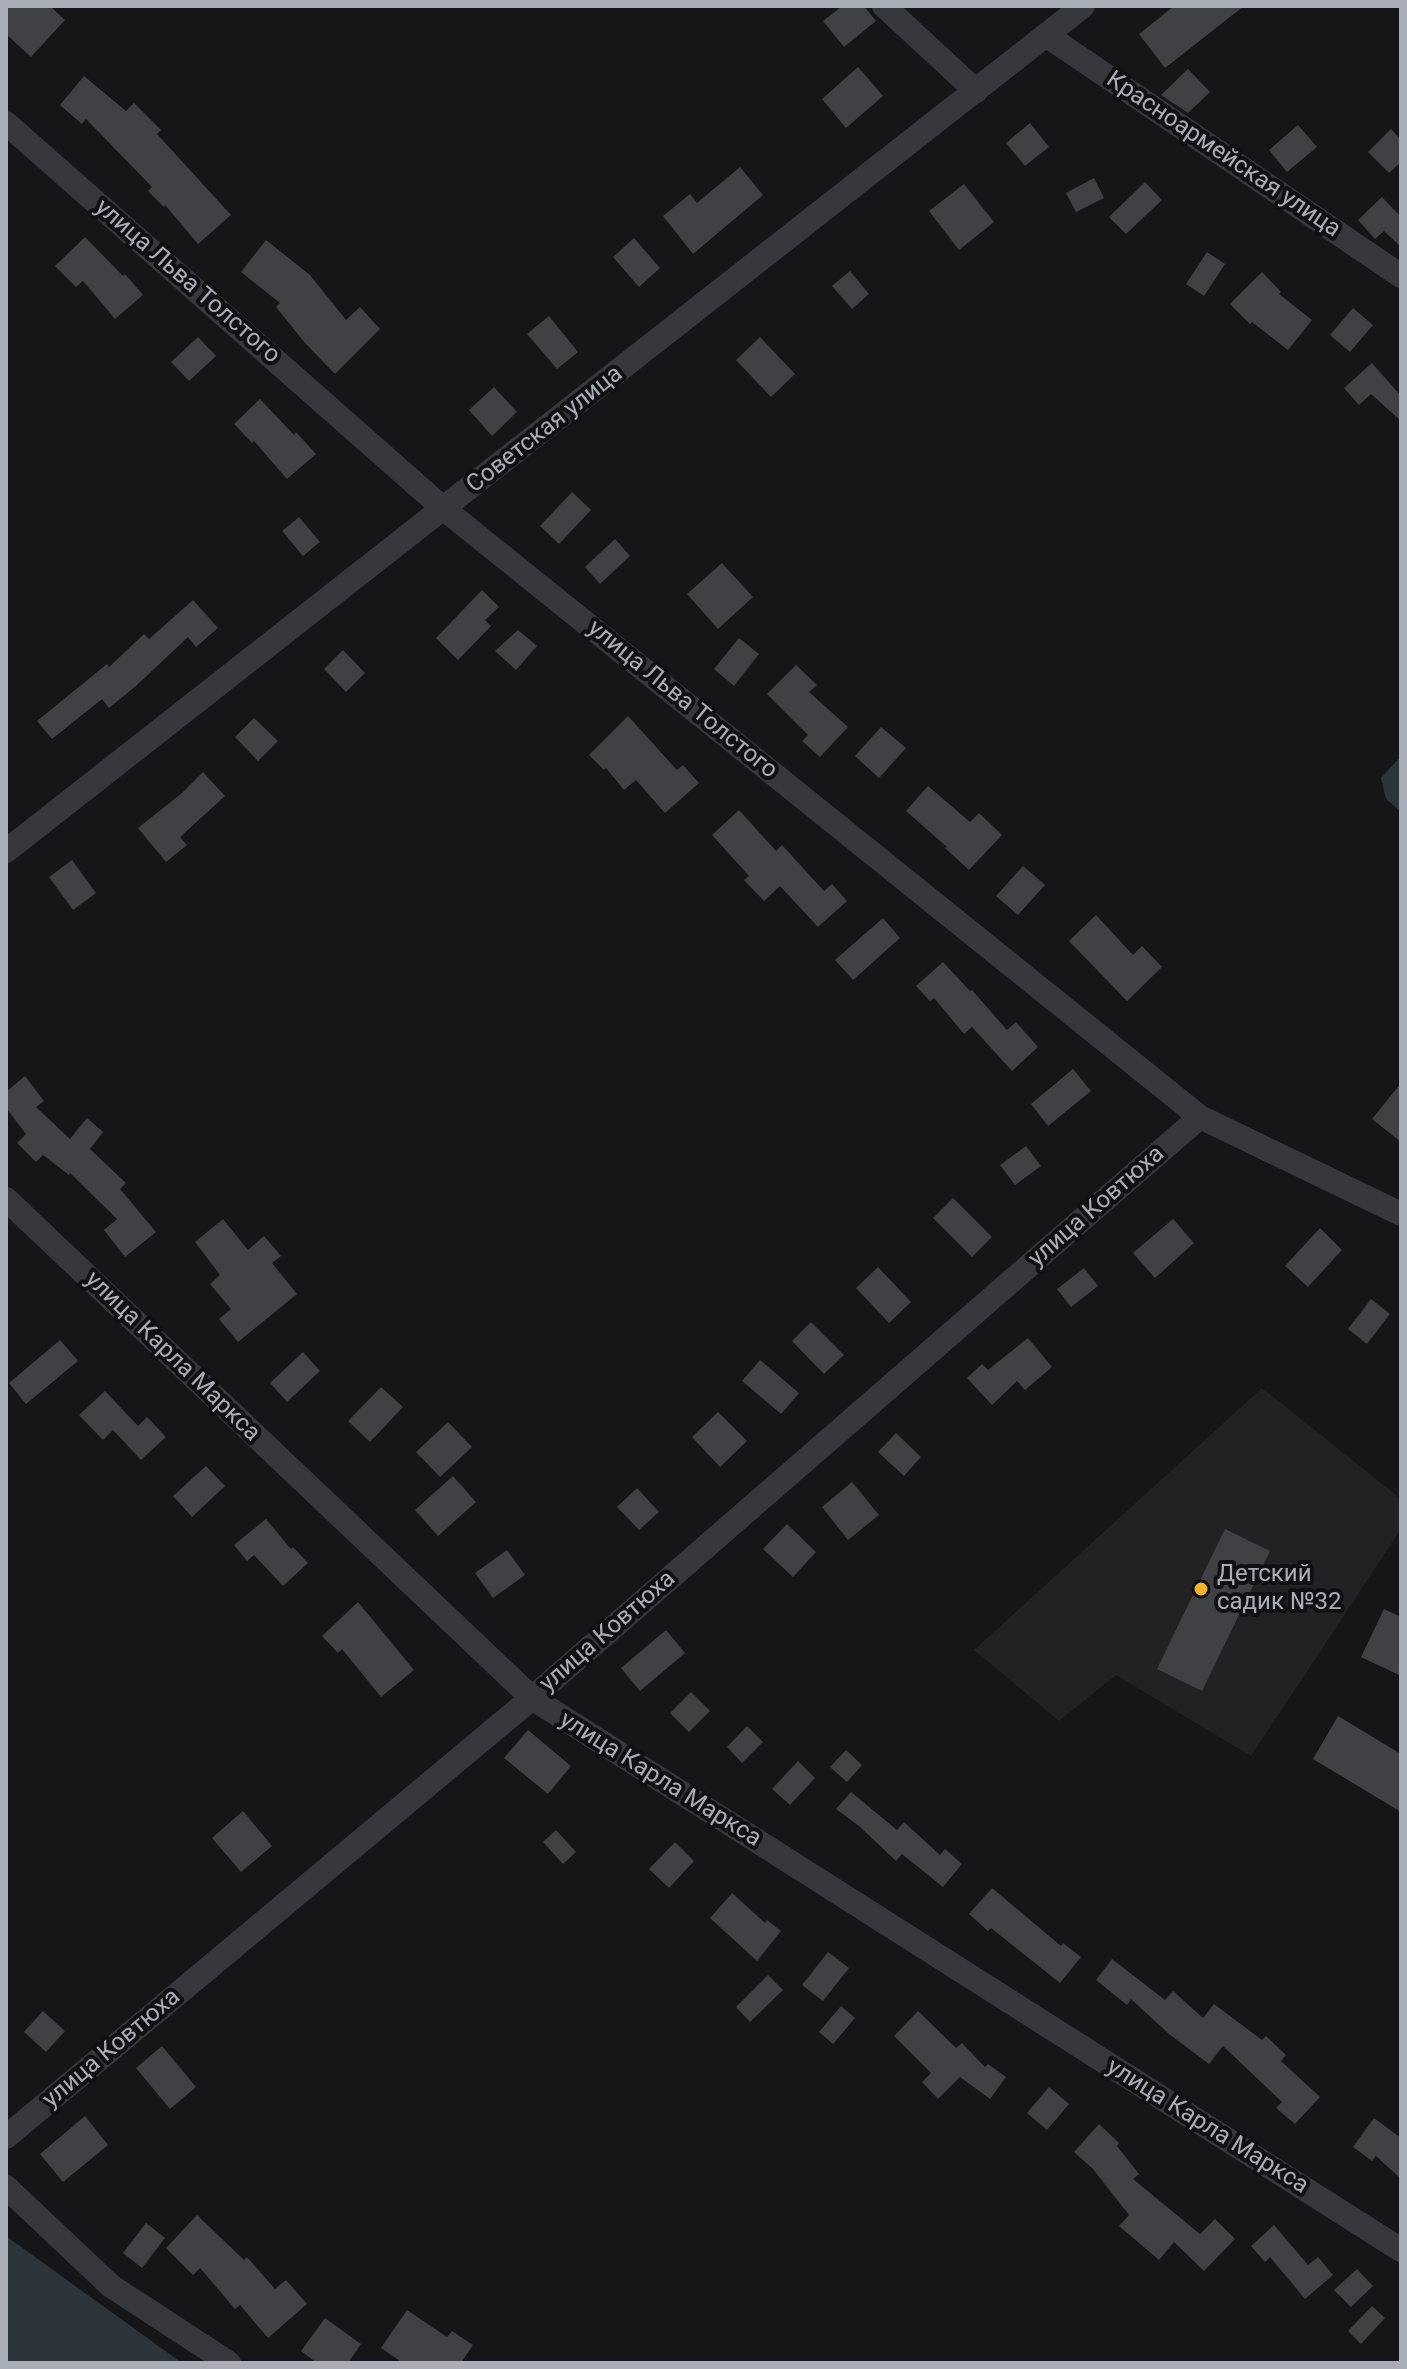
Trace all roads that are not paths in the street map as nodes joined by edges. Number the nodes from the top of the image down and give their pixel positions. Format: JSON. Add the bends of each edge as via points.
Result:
{"nodes":[{"id":1,"x":884,"y":6,"type":"edge"},
{"id":2,"x":1083,"y":6,"type":"edge"},
{"id":3,"x":1046,"y":35,"type":"junction"},
{"id":4,"x":976,"y":91,"type":"junction"},
{"id":5,"x":6,"y":123,"type":"edge"},
{"id":6,"x":1401,"y":276,"type":"edge"},
{"id":7,"x":444,"y":509,"type":"junction"},
{"id":8,"x":6,"y":851,"type":"edge"},
{"id":9,"x":1200,"y":1117,"type":"junction"},
{"id":10,"x":6,"y":1199,"type":"edge"},
{"id":11,"x":1401,"y":1214,"type":"edge"},
{"id":12,"x":532,"y":1698,"type":"junction"},
{"id":13,"x":6,"y":2137,"type":"edge"},
{"id":14,"x":6,"y":2187,"type":"edge"},
{"id":15,"x":1401,"y":2250,"type":"edge"},
{"id":16,"x":229,"y":2363,"type":"edge"}],
"edges":[{"from":1,"to":4,"type":"street"},
{"from":2,"to":3,"type":"street","name":"Советская улица"},
{"from":3,"to":4,"type":"street","name":"Советская улица"},
{"from":3,"to":6,"type":"street","name":"Красноармейская улица"},
{"from":4,"to":7,"type":"street","name":"Советская улица"},
{"from":5,"to":7,"type":"street","name":"улица Льва Толстого"},
{"from":7,"to":8,"type":"street","name":"Советская улица"},
{"from":7,"to":9,"type":"street","name":"улица Льва Толстого"},
{"from":9,"to":11,"type":"street","name":"улица Льва Толстого"},
{"from":9,"to":12,"type":"street","name":"улица Ковтюха"},
{"from":10,"to":12,"type":"street","name":"улица Карла Маркса"},
{"from":12,"to":13,"type":"street","name":"улица Ковтюха"},
{"from":12,"to":15,"type":"street","name":"улица Карла Маркса"},
{"from":14,"to":16,"type":"street","via":[[111,2286]]}]}
